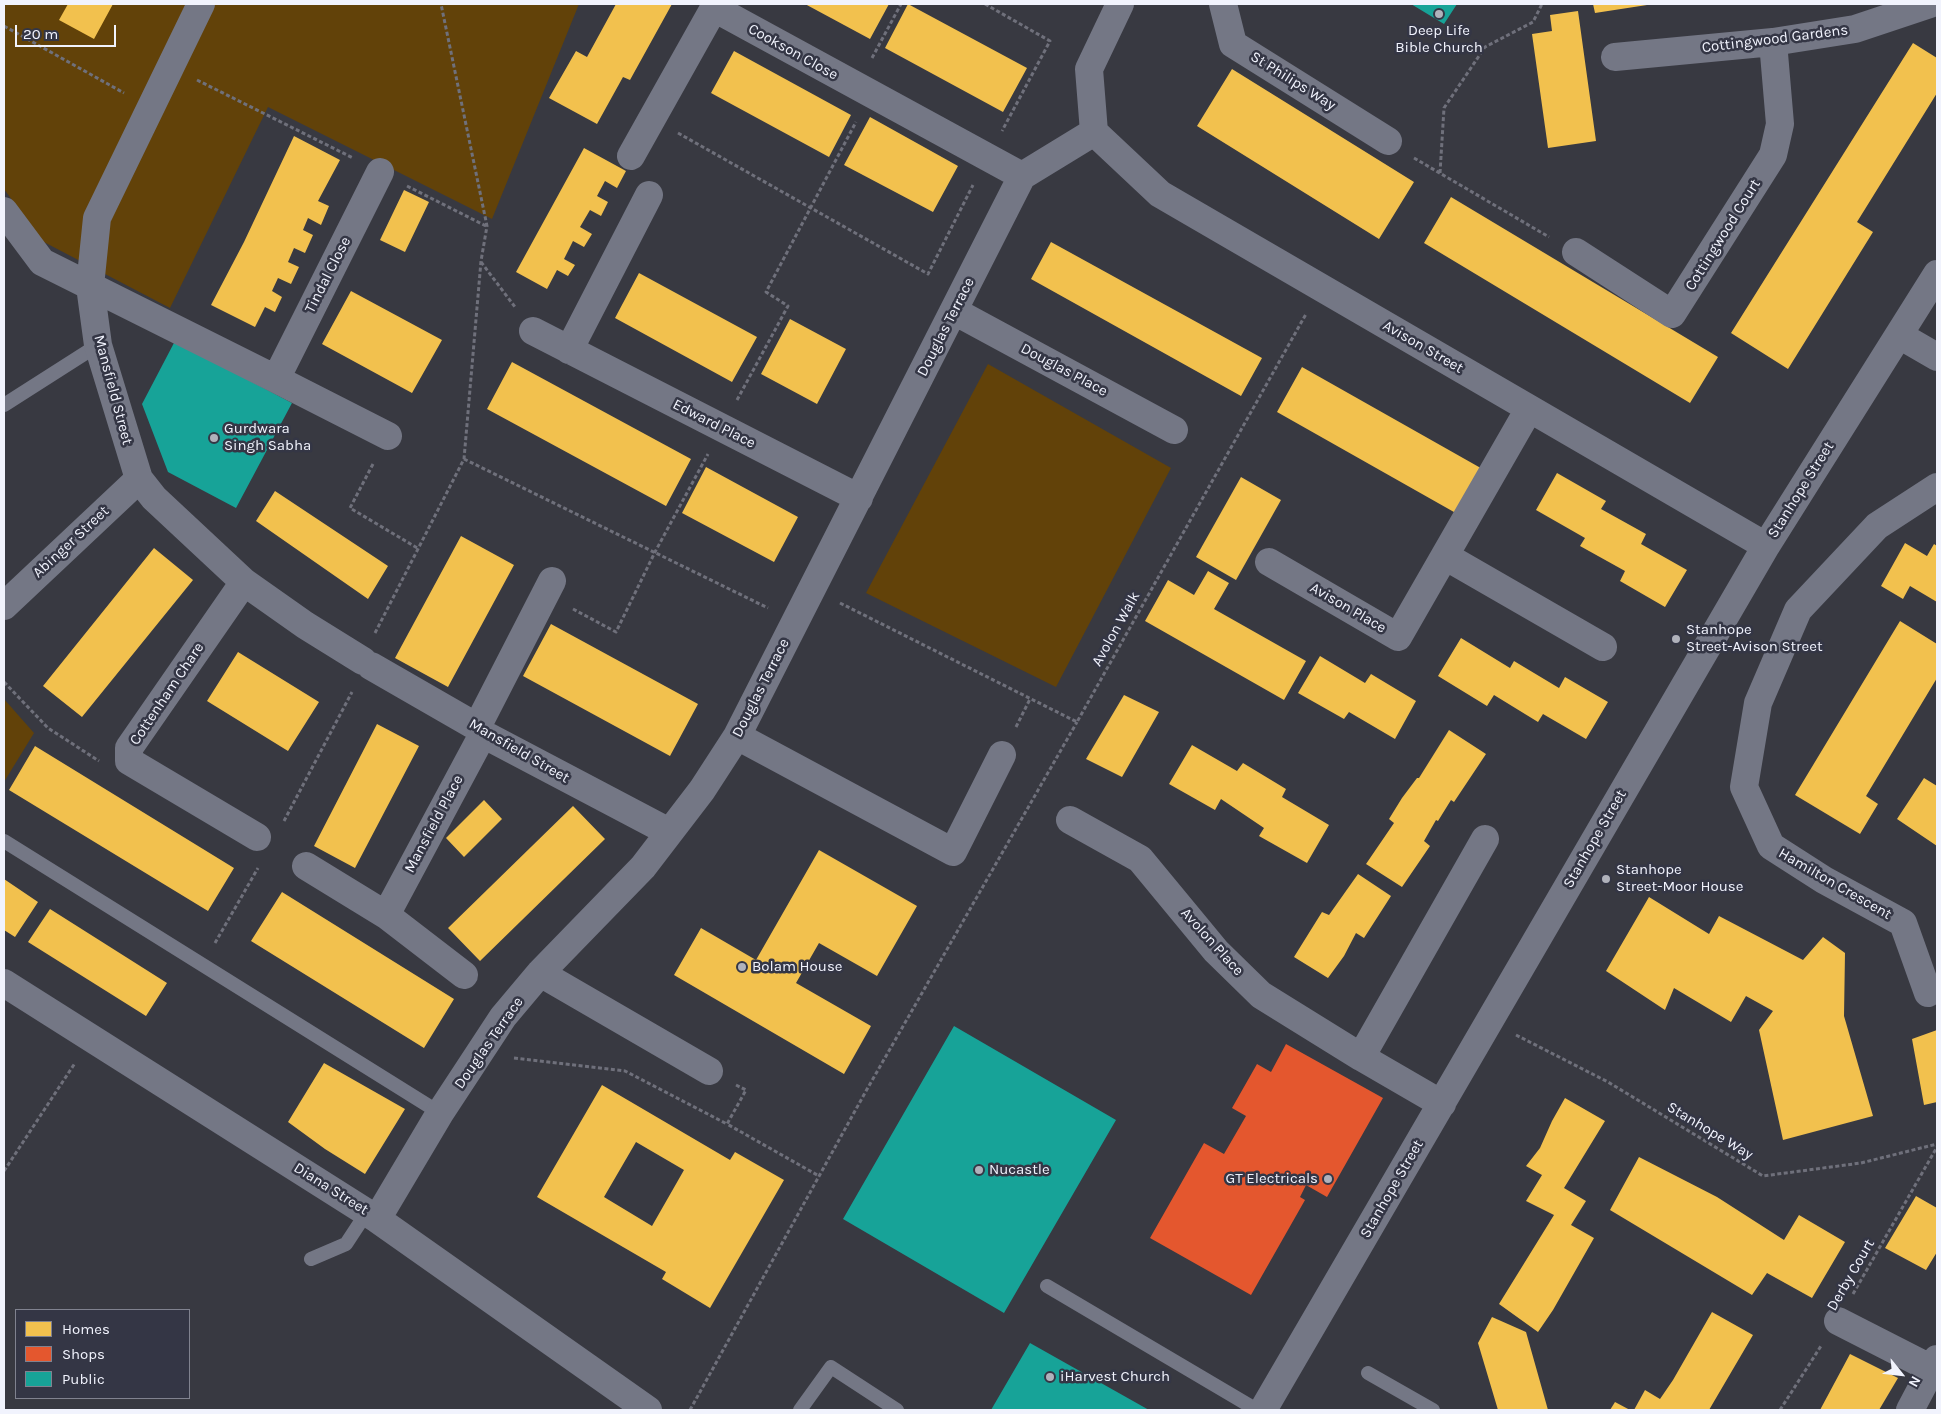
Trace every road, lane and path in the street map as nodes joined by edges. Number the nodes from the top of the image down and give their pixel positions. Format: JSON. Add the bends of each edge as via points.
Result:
{"nodes":[{"id":1,"x":201,"y":4,"type":"edge"},
{"id":2,"x":442,"y":4,"type":"edge"},
{"id":3,"x":901,"y":4,"type":"edge"},
{"id":4,"x":985,"y":4,"type":"edge"},
{"id":5,"x":1120,"y":4,"type":"edge"},
{"id":6,"x":1223,"y":4,"type":"edge"},
{"id":7,"x":1542,"y":4,"type":"edge"},
{"id":8,"x":1930,"y":4,"type":"edge"},
{"id":9,"x":715,"y":6,"type":"edge"},
{"id":10,"x":4,"y":26,"type":"edge"},
{"id":11,"x":1773,"y":42,"type":"junction"},
{"id":12,"x":1616,"y":57,"type":"dead end"},
{"id":13,"x":170,"y":66,"type":"junction"},
{"id":14,"x":864,"y":91,"type":"junction"},
{"id":15,"x":150,"y":108,"type":"junction"},
{"id":16,"x":652,"y":118,"type":"junction"},
{"id":17,"x":1094,"y":132,"type":"junction"},
{"id":18,"x":1388,"y":141,"type":"joint"},
{"id":19,"x":631,"y":156,"type":"dead end"},
{"id":20,"x":987,"y":157,"type":"junction"},
{"id":21,"x":380,"y":172,"type":"junction"},
{"id":22,"x":1440,"y":174,"type":"junction"},
{"id":23,"x":1022,"y":176,"type":"junction"},
{"id":24,"x":649,"y":195,"type":"dead end"},
{"id":25,"x":811,"y":208,"type":"junction"},
{"id":26,"x":4,"y":212,"type":"edge"},
{"id":27,"x":487,"y":226,"type":"junction"},
{"id":28,"x":1576,"y":252,"type":"joint"},
{"id":29,"x":481,"y":262,"type":"junction"},
{"id":30,"x":1937,"y":274,"type":"edge"},
{"id":31,"x":90,"y":286,"type":"junction"},
{"id":32,"x":1321,"y":288,"type":"junction"},
{"id":33,"x":954,"y":311,"type":"junction"},
{"id":34,"x":533,"y":331,"type":"joint"},
{"id":35,"x":1899,"y":335,"type":"junction"},
{"id":36,"x":98,"y":345,"type":"junction"},
{"id":37,"x":569,"y":350,"type":"junction"},
{"id":38,"x":1937,"y":358,"type":"edge"},
{"id":39,"x":276,"y":379,"type":"junction"},
{"id":40,"x":4,"y":405,"type":"edge"},
{"id":41,"x":1529,"y":409,"type":"junction"},
{"id":42,"x":722,"y":428,"type":"junction"},
{"id":43,"x":1174,"y":430,"type":"dead end"},
{"id":44,"x":388,"y":436,"type":"joint"},
{"id":45,"x":464,"y":459,"type":"junction"},
{"id":46,"x":139,"y":479,"type":"junction"},
{"id":47,"x":1937,"y":487,"type":"edge"},
{"id":48,"x":859,"y":498,"type":"junction"},
{"id":49,"x":1766,"y":546,"type":"junction"},
{"id":50,"x":419,"y":549,"type":"junction"},
{"id":51,"x":655,"y":552,"type":"junction"},
{"id":52,"x":1445,"y":556,"type":"junction"},
{"id":53,"x":1269,"y":562,"type":"dead end"},
{"id":54,"x":244,"y":582,"type":"junction"},
{"id":55,"x":548,"y":587,"type":"joint"},
{"id":56,"x":812,"y":589,"type":"junction"},
{"id":57,"x":4,"y":606,"type":"edge"},
{"id":58,"x":795,"y":622,"type":"junction"},
{"id":59,"x":1603,"y":647,"type":"dead end"},
{"id":60,"x":369,"y":656,"type":"junction"},
{"id":61,"x":4,"y":682,"type":"edge"},
{"id":62,"x":354,"y":689,"type":"dead end"},
{"id":63,"x":1077,"y":722,"type":"junction"},
{"id":64,"x":480,"y":730,"type":"junction"},
{"id":65,"x":737,"y":736,"type":"junction"},
{"id":66,"x":1002,"y":755,"type":"dead end"},
{"id":67,"x":129,"y":761,"type":"junction"},
{"id":68,"x":1070,"y":820,"type":"dead end"},
{"id":69,"x":668,"y":832,"type":"junction"},
{"id":70,"x":1485,"y":839,"type":"dead end"},
{"id":71,"x":4,"y":841,"type":"edge"},
{"id":72,"x":267,"y":841,"type":"junction"},
{"id":73,"x":306,"y":866,"type":"dead end"},
{"id":74,"x":386,"y":915,"type":"junction"},
{"id":75,"x":203,"y":966,"type":"junction"},
{"id":76,"x":540,"y":972,"type":"junction"},
{"id":77,"x":464,"y":975,"type":"dead end"},
{"id":78,"x":4,"y":982,"type":"edge"},
{"id":79,"x":1928,"y":993,"type":"dead end"},
{"id":80,"x":1490,"y":1021,"type":"junction"},
{"id":81,"x":91,"y":1038,"type":"junction"},
{"id":82,"x":479,"y":1054,"type":"junction"},
{"id":83,"x":1361,"y":1057,"type":"junction"},
{"id":84,"x":708,"y":1071,"type":"joint"},
{"id":85,"x":1442,"y":1104,"type":"junction"},
{"id":86,"x":440,"y":1114,"type":"junction"},
{"id":87,"x":727,"y":1124,"type":"junction"},
{"id":88,"x":1937,"y":1146,"type":"edge"},
{"id":89,"x":4,"y":1171,"type":"edge"},
{"id":90,"x":819,"y":1176,"type":"junction"},
{"id":91,"x":372,"y":1215,"type":"junction"},
{"id":92,"x":311,"y":1259,"type":"dead end"},
{"id":93,"x":1047,"y":1286,"type":"dead end"},
{"id":94,"x":1838,"y":1321,"type":"junction"},
{"id":95,"x":1934,"y":1364,"type":"edge"},
{"id":96,"x":1368,"y":1373,"type":"dead end"},
{"id":97,"x":648,"y":1410,"type":"edge"},
{"id":98,"x":690,"y":1410,"type":"edge"},
{"id":99,"x":800,"y":1410,"type":"edge"},
{"id":100,"x":897,"y":1410,"type":"edge"},
{"id":101,"x":1257,"y":1410,"type":"edge"},
{"id":102,"x":1264,"y":1410,"type":"edge"},
{"id":103,"x":1433,"y":1410,"type":"edge"},
{"id":104,"x":1780,"y":1410,"type":"edge"},
{"id":105,"x":1910,"y":1410,"type":"edge"}],
"edges":[{"from":1,"to":13,"type":"street","name":"Mansfield Street"},
{"from":2,"to":27,"type":"path"},
{"from":3,"to":14,"type":"path"},
{"from":4,"to":20,"type":"path","via":[[1050,41]]},
{"from":5,"to":17,"type":"street","via":[[1089,69]]},
{"from":6,"to":18,"type":"street","name":"St Philips Way","via":[[1233,44]]},
{"from":7,"to":22,"type":"path","via":[[1533,22],[1484,47],[1444,108]]},
{"from":8,"to":11,"type":"street","name":"Cottingwood Gardens","via":[[1855,29]]},
{"from":9,"to":14,"type":"street","name":"Cookson Close"},
{"from":9,"to":16,"type":"street","name":"Cookson Close"},
{"from":10,"to":15,"type":"path"},
{"from":11,"to":12,"type":"street","name":"Cottingwood Gardens"},
{"from":11,"to":28,"type":"street","name":"Cottingwood Court","via":[[1780,124],[1773,155],[1672,314]]},
{"from":13,"to":15,"type":"street","name":"Mansfield Street"},
{"from":13,"to":21,"type":"path"},
{"from":14,"to":20,"type":"street","name":"Cookson Close"},
{"from":14,"to":25,"type":"path"},
{"from":15,"to":31,"type":"street","name":"Mansfield Street","via":[[97,218]]},
{"from":16,"to":19,"type":"street","name":"Cookson Close"},
{"from":16,"to":25,"type":"path"},
{"from":17,"to":23,"type":"street"},
{"from":17,"to":32,"type":"street","name":"Avison Street","via":[[1160,194]]},
{"from":18,"to":22,"type":"path"},
{"from":20,"to":23,"type":"street","name":"Cookson Close"},
{"from":20,"to":25,"type":"path","via":[[928,274]]},
{"from":21,"to":27,"type":"path"},
{"from":21,"to":39,"type":"street","name":"Tindal Close"},
{"from":22,"to":28,"type":"path"},
{"from":23,"to":33,"type":"street","name":"Douglas Terrace"},
{"from":24,"to":37,"type":"street"},
{"from":25,"to":42,"type":"path","via":[[766,292],[788,306]]},
{"from":26,"to":31,"type":"street","via":[[42,262]]},
{"from":27,"to":29,"type":"path"},
{"from":29,"to":34,"type":"path"},
{"from":29,"to":45,"type":"path"},
{"from":30,"to":35,"type":"street","name":"Stanhope Street"},
{"from":31,"to":36,"type":"street","name":"Mansfield Street"},
{"from":31,"to":39,"type":"street"},
{"from":32,"to":41,"type":"street","name":"Avison Street"},
{"from":32,"to":63,"type":"path","name":"Avolon Walk"},
{"from":33,"to":43,"type":"street","name":"Douglas Place"},
{"from":33,"to":48,"type":"street","name":"Douglas Terrace"},
{"from":34,"to":37,"type":"street","name":"Edward Place"},
{"from":35,"to":38,"type":"street"},
{"from":35,"to":49,"type":"street","name":"Stanhope Street"},
{"from":36,"to":40,"type":"lane"},
{"from":36,"to":46,"type":"street","name":"Mansfield Street"},
{"from":37,"to":42,"type":"street","name":"Edward Place"},
{"from":39,"to":44,"type":"street"},
{"from":41,"to":49,"type":"street","name":"Avison Street"},
{"from":41,"to":52,"type":"street","name":"Avison Place"},
{"from":42,"to":48,"type":"street","name":"Edward Place"},
{"from":42,"to":51,"type":"path"},
{"from":44,"to":50,"type":"path","via":[[350,508]]},
{"from":45,"to":50,"type":"path"},
{"from":45,"to":51,"type":"path"},
{"from":46,"to":54,"type":"street","name":"Mansfield Street","via":[[154,498]]},
{"from":46,"to":57,"type":"street","name":"Abinger Street"},
{"from":47,"to":79,"type":"street","name":"Hamilton Crescent","via":[[1877,526],[1798,610],[1758,704],[1744,787],[1771,846],[1824,880],[1903,923]]},
{"from":48,"to":56,"type":"street","name":"Douglas Terrace"},
{"from":49,"to":80,"type":"street","name":"Stanhope Street"},
{"from":50,"to":60,"type":"path"},
{"from":51,"to":55,"type":"path","via":[[616,632]]},
{"from":51,"to":58,"type":"path"},
{"from":52,"to":53,"type":"street","name":"Avison Place","via":[[1398,637]]},
{"from":52,"to":59,"type":"street"},
{"from":54,"to":60,"type":"street","name":"Mansfield Street","via":[[305,626]]},
{"from":54,"to":67,"type":"street","name":"Cottenham Chare","via":[[129,748]]},
{"from":55,"to":64,"type":"street","name":"Mansfield Place"},
{"from":56,"to":58,"type":"street","name":"Douglas Terrace"},
{"from":56,"to":63,"type":"path"},
{"from":58,"to":65,"type":"street","name":"Douglas Terrace"},
{"from":60,"to":64,"type":"street","name":"Mansfield Street"},
{"from":61,"to":67,"type":"path","via":[[48,728],[98,760]]},
{"from":62,"to":72,"type":"path"},
{"from":63,"to":90,"type":"path","name":"Avolon Walk"},
{"from":64,"to":69,"type":"street","name":"Mansfield Street"},
{"from":64,"to":74,"type":"street","name":"Mansfield Place"},
{"from":65,"to":66,"type":"street","via":[[953,852]]},
{"from":65,"to":69,"type":"street","name":"Douglas Terrace","via":[[702,790]]},
{"from":67,"to":72,"type":"street","name":"Cottenham Chare"},
{"from":68,"to":83,"type":"street","name":"Avolon Place","via":[[1140,859],[1216,951],[1261,995]]},
{"from":69,"to":76,"type":"street","name":"Douglas Terrace","via":[[643,867]]},
{"from":70,"to":83,"type":"street"},
{"from":71,"to":75,"type":"lane"},
{"from":72,"to":75,"type":"path"},
{"from":73,"to":74,"type":"street"},
{"from":74,"to":77,"type":"street"},
{"from":75,"to":86,"type":"lane"},
{"from":76,"to":82,"type":"street","name":"Douglas Terrace","via":[[503,1017]]},
{"from":76,"to":84,"type":"street"},
{"from":78,"to":81,"type":"street","name":"Diana Street"},
{"from":80,"to":85,"type":"street","name":"Stanhope Street"},
{"from":80,"to":88,"type":"path","name":"Stanhope Way","via":[[1608,1082],[1762,1176],[1862,1163]]},
{"from":81,"to":89,"type":"path"},
{"from":81,"to":91,"type":"street","name":"Diana Street"},
{"from":82,"to":86,"type":"street","name":"Douglas Terrace"},
{"from":82,"to":87,"type":"path","via":[[625,1071]]},
{"from":83,"to":85,"type":"street","name":"Avolon Place"},
{"from":84,"to":87,"type":"path","via":[[746,1090]]},
{"from":85,"to":102,"type":"street","name":"Stanhope Street"},
{"from":86,"to":91,"type":"street","name":"Douglas Terrace"},
{"from":87,"to":90,"type":"path"},
{"from":88,"to":94,"type":"path","name":"Derby Court"},
{"from":90,"to":98,"type":"path","name":"Avolon Walk"},
{"from":91,"to":92,"type":"lane","via":[[346,1244]]},
{"from":91,"to":97,"type":"street","name":"Diana Street"},
{"from":93,"to":101,"type":"lane"},
{"from":94,"to":95,"type":"street"},
{"from":94,"to":104,"type":"path","name":"Derby Court"},
{"from":95,"to":105,"type":"street"},
{"from":96,"to":103,"type":"lane"},
{"from":99,"to":100,"type":"lane","via":[[831,1367]]}]}
